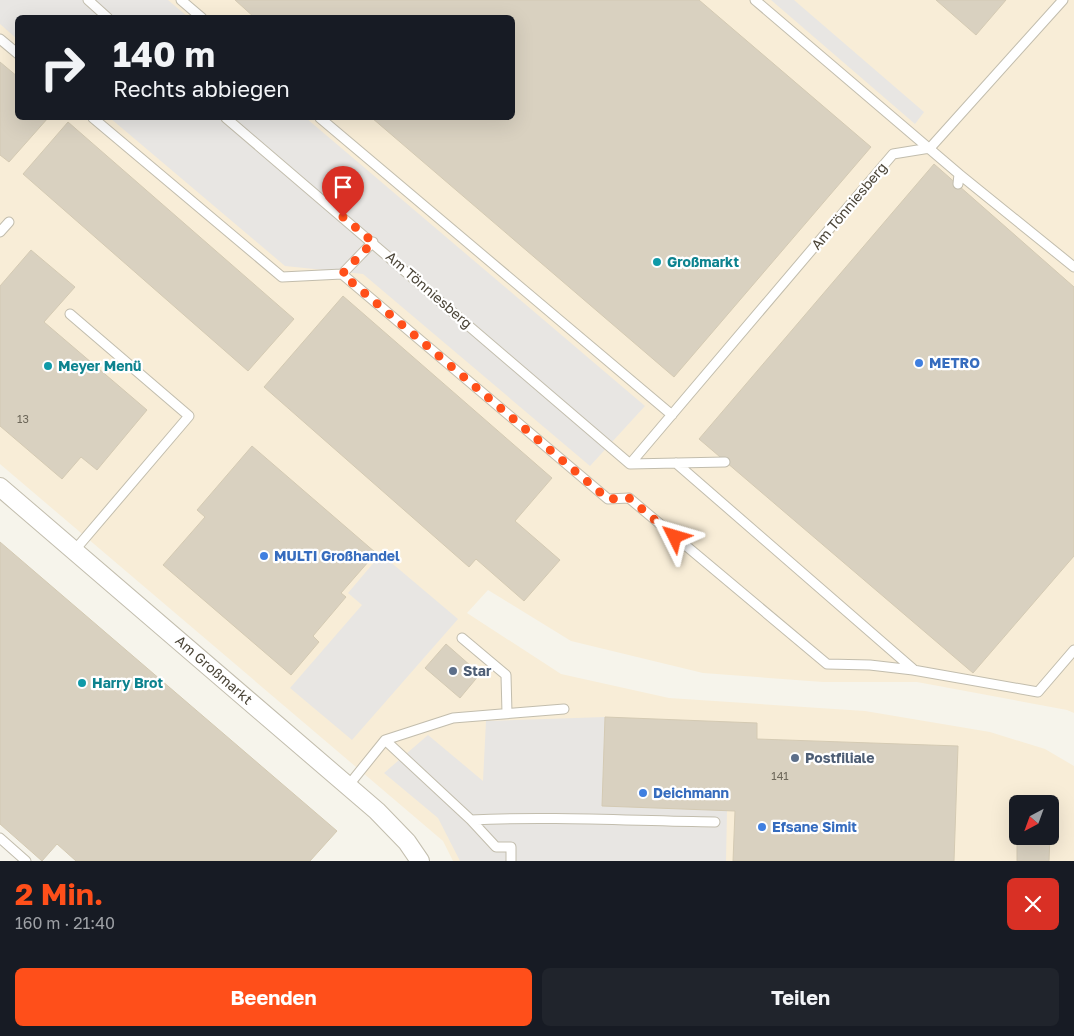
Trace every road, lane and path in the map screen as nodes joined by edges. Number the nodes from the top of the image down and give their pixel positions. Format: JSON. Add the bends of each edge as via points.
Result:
{"nodes":[{"id":1,"x":88,"y":0,"type":"edge"},
{"id":2,"x":181,"y":0,"type":"edge"},
{"id":3,"x":755,"y":0,"type":"edge"},
{"id":4,"x":1063,"y":0,"type":"edge"},
{"id":5,"x":105,"y":15,"type":"edge"},
{"id":6,"x":198,"y":15,"type":"edge"},
{"id":7,"x":0,"y":39,"type":"edge"},
{"id":8,"x":15,"y":52,"type":"edge"},
{"id":9,"x":95,"y":120,"type":"edge"},
{"id":10,"x":228,"y":120,"type":"edge"},
{"id":11,"x":322,"y":120,"type":"edge"},
{"id":12,"x":930,"y":148,"type":"junction"},
{"id":13,"x":959,"y":174,"type":"junction"},
{"id":14,"x":958,"y":184,"type":"dead end"},
{"id":15,"x":9,"y":222,"type":"dead end"},
{"id":16,"x":0,"y":232,"type":"edge"},
{"id":17,"x":373,"y":242,"type":"junction"},
{"id":18,"x":1074,"y":267,"type":"edge"},
{"id":19,"x":342,"y":274,"type":"junction"},
{"id":20,"x":70,"y":314,"type":"dead end"},
{"id":21,"x":672,"y":415,"type":"junction"},
{"id":22,"x":725,"y":462,"type":"dead end"},
{"id":23,"x":676,"y":463,"type":"junction"},
{"id":24,"x":630,"y":464,"type":"junction"},
{"id":25,"x":0,"y":487,"type":"edge"},
{"id":26,"x":74,"y":551,"type":"junction"},
{"id":27,"x":462,"y":638,"type":"dead end"},
{"id":28,"x":1074,"y":650,"type":"edge"},
{"id":29,"x":913,"y":670,"type":"junction"},
{"id":30,"x":564,"y":709,"type":"dead end"},
{"id":31,"x":507,"y":712,"type":"junction"},
{"id":32,"x":385,"y":740,"type":"junction"},
{"id":33,"x":348,"y":786,"type":"junction"},
{"id":34,"x":471,"y":820,"type":"junction"},
{"id":35,"x":714,"y":822,"type":"dead end"},
{"id":36,"x":0,"y":838,"type":"edge"},
{"id":37,"x":26,"y":861,"type":"edge"},
{"id":38,"x":420,"y":861,"type":"edge"},
{"id":39,"x":511,"y":861,"type":"edge"}],
"edges":[{"from":1,"to":5,"type":"lane"},
{"from":2,"to":6,"type":"lane"},
{"from":3,"to":12,"type":"lane"},
{"from":4,"to":12,"type":"lane"},
{"from":7,"to":8,"type":"lane"},
{"from":9,"to":19,"type":"lane","via":[[282,277]]},
{"from":10,"to":17,"type":"lane","name":"Am Tönniesberg"},
{"from":11,"to":21,"type":"lane"},
{"from":12,"to":13,"type":"lane"},
{"from":12,"to":21,"type":"lane","name":"Am Tönniesberg","via":[[893,154]]},
{"from":13,"to":14,"type":"lane"},
{"from":13,"to":18,"type":"lane"},
{"from":15,"to":16,"type":"lane"},
{"from":17,"to":19,"type":"lane"},
{"from":17,"to":24,"type":"lane","name":"Am Tönniesberg"},
{"from":19,"to":29,"type":"lane","via":[[608,499],[629,498],[826,664]]},
{"from":20,"to":26,"type":"lane","via":[[189,416]]},
{"from":21,"to":24,"type":"lane","name":"Am Tönniesberg"},
{"from":22,"to":23,"type":"lane"},
{"from":23,"to":24,"type":"lane"},
{"from":23,"to":29,"type":"lane"},
{"from":25,"to":26,"type":"street","name":"Am Großmarkt"},
{"from":26,"to":33,"type":"street","name":"Am Großmarkt"},
{"from":27,"to":31,"type":"lane","via":[[506,675]]},
{"from":28,"to":29,"type":"lane","via":[[1038,692]]},
{"from":30,"to":31,"type":"lane"},
{"from":31,"to":32,"type":"lane","via":[[454,718]]},
{"from":32,"to":33,"type":"lane"},
{"from":32,"to":34,"type":"lane"},
{"from":33,"to":38,"type":"street","name":"Am Großmarkt","via":[[389,823]]},
{"from":34,"to":35,"type":"lane","via":[[563,818]]},
{"from":34,"to":39,"type":"lane","via":[[496,847],[511,847]]},
{"from":36,"to":37,"type":"lane"}]}
